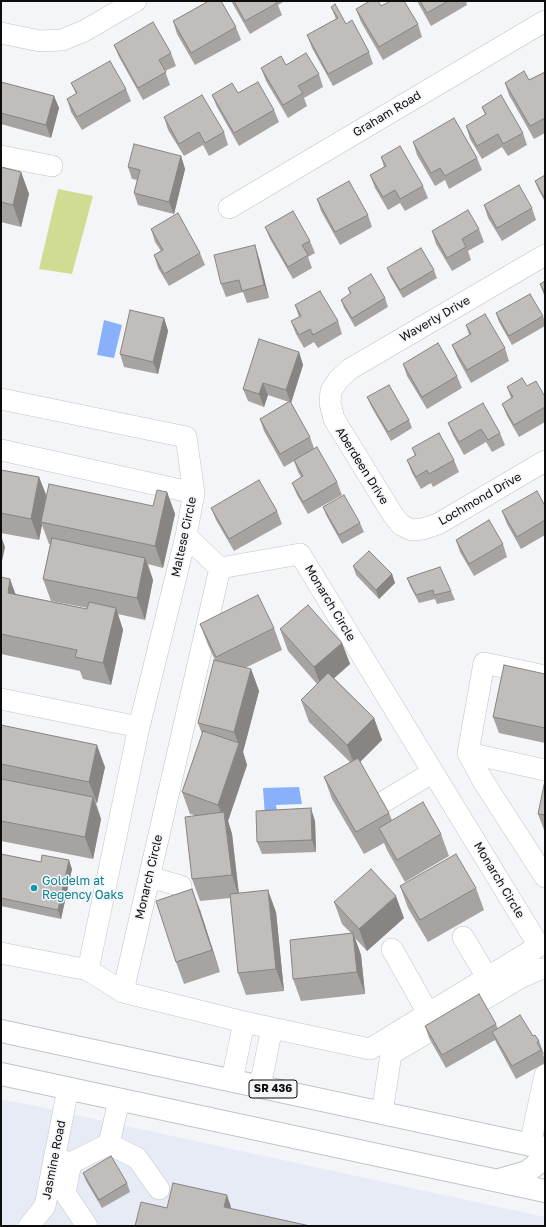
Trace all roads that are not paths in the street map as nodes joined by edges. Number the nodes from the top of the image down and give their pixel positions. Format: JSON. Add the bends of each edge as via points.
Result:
{"nodes":[{"id":1,"x":136,"y":1,"type":"edge"},
{"id":2,"x":545,"y":21,"type":"edge"},
{"id":3,"x":1,"y":33,"type":"edge"},
{"id":4,"x":1,"y":156,"type":"edge"},
{"id":5,"x":52,"y":166,"type":"dead end"},
{"id":6,"x":229,"y":208,"type":"dead end"},
{"id":7,"x":545,"y":255,"type":"edge"},
{"id":8,"x":332,"y":391,"type":"joint"},
{"id":9,"x":1,"y":399,"type":"edge"},
{"id":10,"x":1,"y":450,"type":"edge"},
{"id":11,"x":545,"y":461,"type":"edge"},
{"id":12,"x":194,"y":493,"type":"junction"},
{"id":13,"x":412,"y":530,"type":"joint"},
{"id":14,"x":186,"y":536,"type":"junction"},
{"id":15,"x":220,"y":568,"type":"junction"},
{"id":16,"x":545,"y":676,"type":"edge"},
{"id":17,"x":1,"y":699,"type":"edge"},
{"id":18,"x":138,"y":728,"type":"junction"},
{"id":19,"x":468,"y":753,"type":"junction"},
{"id":20,"x":545,"y":770,"type":"edge"},
{"id":21,"x":433,"y":772,"type":"junction"},
{"id":22,"x":386,"y":801,"type":"dead end"},
{"id":23,"x":149,"y":877,"type":"junction"},
{"id":24,"x":545,"y":877,"type":"edge"},
{"id":25,"x":181,"y":886,"type":"dead end"},
{"id":26,"x":463,"y":936,"type":"dead end"},
{"id":27,"x":392,"y":949,"type":"dead end"},
{"id":28,"x":1,"y":953,"type":"edge"},
{"id":29,"x":545,"y":969,"type":"edge"},
{"id":30,"x":88,"y":970,"type":"junction"},
{"id":31,"x":487,"y":977,"type":"junction"},
{"id":32,"x":123,"y":992,"type":"junction"},
{"id":33,"x":428,"y":1013,"type":"junction"},
{"id":34,"x":244,"y":1022,"type":"junction"},
{"id":35,"x":272,"y":1028,"type":"junction"},
{"id":36,"x":1,"y":1031,"type":"edge"},
{"id":37,"x":1,"y":1074,"type":"edge"},
{"id":38,"x":545,"y":1075,"type":"edge"},
{"id":39,"x":232,"y":1080,"type":"junction"},
{"id":40,"x":260,"y":1086,"type":"junction"},
{"id":41,"x":68,"y":1089,"type":"junction"},
{"id":42,"x":119,"y":1100,"type":"junction"},
{"id":43,"x":382,"y":1113,"type":"junction"},
{"id":44,"x":109,"y":1144,"type":"junction"},
{"id":45,"x":540,"y":1148,"type":"edge"},
{"id":46,"x":62,"y":1161,"type":"junction"},
{"id":47,"x":496,"y":1181,"type":"junction"},
{"id":48,"x":159,"y":1189,"type":"dead end"},
{"id":49,"x":545,"y":1191,"type":"edge"},
{"id":50,"x":29,"y":1226,"type":"edge"},
{"id":51,"x":87,"y":1226,"type":"edge"}],
"edges":[{"from":1,"to":3,"type":"street","via":[[84,31],[62,40],[40,41]]},
{"from":2,"to":6,"type":"street","name":"Graham Road"},
{"from":4,"to":5,"type":"street"},
{"from":7,"to":8,"type":"street","name":"Waverly Drive","via":[[350,369],[338,380]]},
{"from":8,"to":13,"type":"street","name":"Aberdeen Drive","via":[[330,403],[334,419],[393,516],[401,525]]},
{"from":9,"to":12,"type":"street","name":"Maltese Circle","via":[[186,437]]},
{"from":10,"to":12,"type":"street"},
{"from":11,"to":13,"type":"street","name":"Lochmond Drive","via":[[438,524]]},
{"from":12,"to":14,"type":"street","name":"Maltese Circle"},
{"from":14,"to":15,"type":"street"},
{"from":14,"to":18,"type":"street","name":"Maltese Circle"},
{"from":15,"to":21,"type":"street","name":"Monarch Circle","via":[[300,554]]},
{"from":15,"to":23,"type":"street","name":"Monarch Circle"},
{"from":16,"to":19,"type":"street","via":[[484,663]]},
{"from":17,"to":18,"type":"street"},
{"from":18,"to":30,"type":"street","name":"Maltese Circle"},
{"from":19,"to":20,"type":"street"},
{"from":19,"to":24,"type":"street","via":[[483,781]]},
{"from":21,"to":22,"type":"street"},
{"from":21,"to":31,"type":"street","name":"Monarch Circle","via":[[539,946]]},
{"from":23,"to":25,"type":"street"},
{"from":23,"to":32,"type":"street","name":"Monarch Circle"},
{"from":26,"to":31,"type":"street"},
{"from":27,"to":33,"type":"street"},
{"from":28,"to":30,"type":"street"},
{"from":29,"to":43,"type":"street","via":[[540,968],[520,978],[392,1054]]},
{"from":30,"to":32,"type":"street"},
{"from":31,"to":33,"type":"street","name":"Monarch Circle"},
{"from":32,"to":34,"type":"street","name":"Monarch Circle"},
{"from":33,"to":35,"type":"street","name":"Monarch Circle","via":[[370,1049]]},
{"from":34,"to":35,"type":"street","name":"Monarch Circle"},
{"from":34,"to":39,"type":"street"},
{"from":35,"to":40,"type":"street"},
{"from":36,"to":39,"type":"main road","number":"SR 436"},
{"from":37,"to":41,"type":"main road"},
{"from":38,"to":45,"type":"street"},
{"from":39,"to":40,"type":"main road","number":"SR 436"},
{"from":40,"to":43,"type":"main road","number":"SR 436"},
{"from":41,"to":42,"type":"main road"},
{"from":41,"to":46,"type":"street","name":"Jasmine Road"},
{"from":42,"to":44,"type":"street"},
{"from":42,"to":47,"type":"main road"},
{"from":43,"to":45,"type":"main road","number":"SR 436"},
{"from":44,"to":46,"type":"street"},
{"from":44,"to":48,"type":"street","via":[[137,1158]]},
{"from":45,"to":47,"type":"main road","via":[[538,1164],[527,1172]]},
{"from":46,"to":50,"type":"street","name":"Jasmine Road","via":[[44,1206]]},
{"from":46,"to":51,"type":"street","via":[[65,1193]]},
{"from":47,"to":49,"type":"main road"}]}
